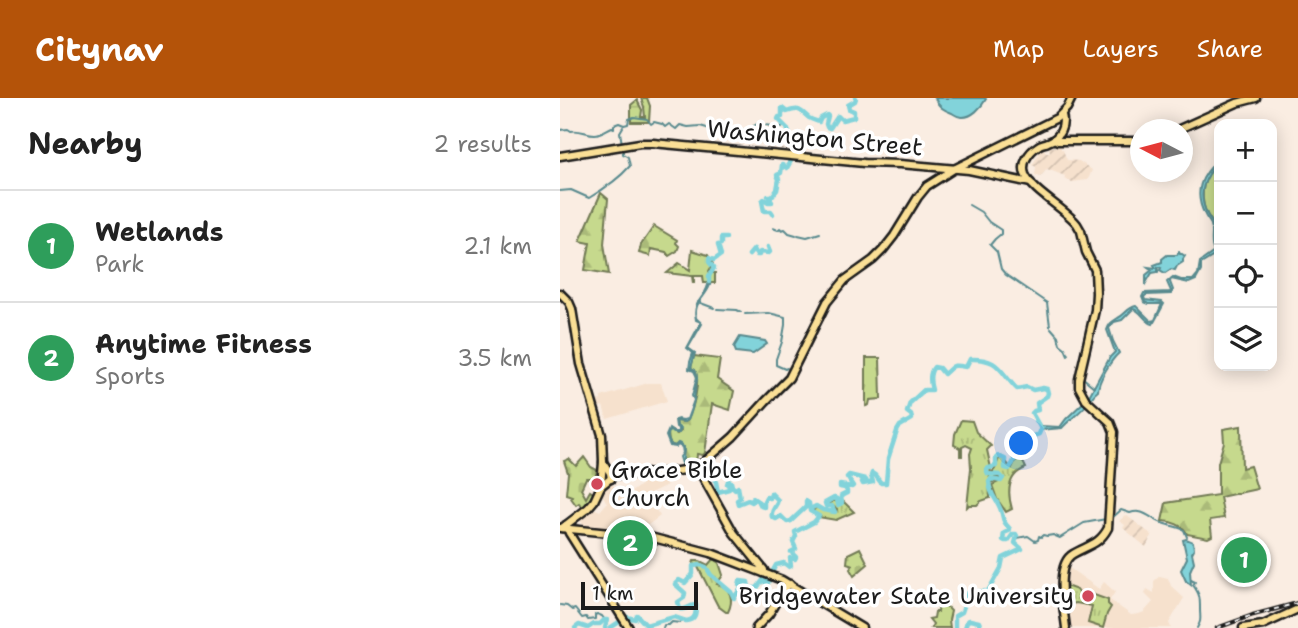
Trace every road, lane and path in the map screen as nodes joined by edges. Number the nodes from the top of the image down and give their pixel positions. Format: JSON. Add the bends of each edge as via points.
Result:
{"nodes":[{"id":1,"x":1072,"y":98,"type":"edge"},
{"id":2,"x":1256,"y":98,"type":"edge"},
{"id":3,"x":1062,"y":115,"type":"junction"},
{"id":4,"x":1193,"y":123,"type":"edge"},
{"id":5,"x":1054,"y":139,"type":"junction"},
{"id":6,"x":1130,"y":141,"type":"edge"},
{"id":7,"x":560,"y":156,"type":"edge"},
{"id":8,"x":954,"y":169,"type":"junction"},
{"id":9,"x":1031,"y":183,"type":"junction"},
{"id":10,"x":560,"y":293,"type":"edge"},
{"id":11,"x":603,"y":462,"type":"junction"},
{"id":12,"x":698,"y":468,"type":"junction"},
{"id":13,"x":612,"y":476,"type":"junction"},
{"id":14,"x":601,"y":486,"type":"junction"},
{"id":15,"x":563,"y":528,"type":"edge"},
{"id":16,"x":768,"y":574,"type":"junction"},
{"id":17,"x":786,"y":585,"type":"junction"},
{"id":18,"x":1298,"y":609,"type":"edge"},
{"id":19,"x":861,"y":627,"type":"edge"},
{"id":20,"x":629,"y":628,"type":"edge"},
{"id":21,"x":756,"y":628,"type":"edge"},
{"id":22,"x":1066,"y":628,"type":"edge"},
{"id":23,"x":1242,"y":628,"type":"edge"}],
"edges":[{"from":1,"to":3,"type":"main road"},
{"from":2,"to":4,"type":"main road"},
{"from":3,"to":5,"type":"main road"},
{"from":3,"to":8,"type":"main road"},
{"from":5,"to":6,"type":"main road"},
{"from":5,"to":9,"type":"main road","via":[[1028,155],[1025,174]]},
{"from":7,"to":8,"type":"main road","name":"Washington Street","via":[[653,142]]},
{"from":8,"to":9,"type":"main road","name":"Washington Street"},
{"from":8,"to":12,"type":"main road","via":[[927,186],[883,250],[839,286],[823,308],[790,377]]},
{"from":9,"to":22,"type":"main road","via":[[1077,224],[1095,271],[1096,304],[1079,383],[1081,393],[1114,430],[1108,529],[1065,563]]},
{"from":10,"to":11,"type":"main road","via":[[573,310],[581,364],[603,438]]},
{"from":11,"to":13,"type":"main road"},
{"from":11,"to":14,"type":"main road"},
{"from":12,"to":13,"type":"main road"},
{"from":12,"to":16,"type":"main road","via":[[733,532]]},
{"from":13,"to":14,"type":"main road"},
{"from":14,"to":15,"type":"main road","via":[[590,506]]},
{"from":15,"to":16,"type":"main road","via":[[658,538]]},
{"from":15,"to":20,"type":"main road"},
{"from":16,"to":17,"type":"main road"},
{"from":17,"to":19,"type":"main road"},
{"from":17,"to":21,"type":"main road"},
{"from":18,"to":23,"type":"main road","via":[[1263,625]]}]}
